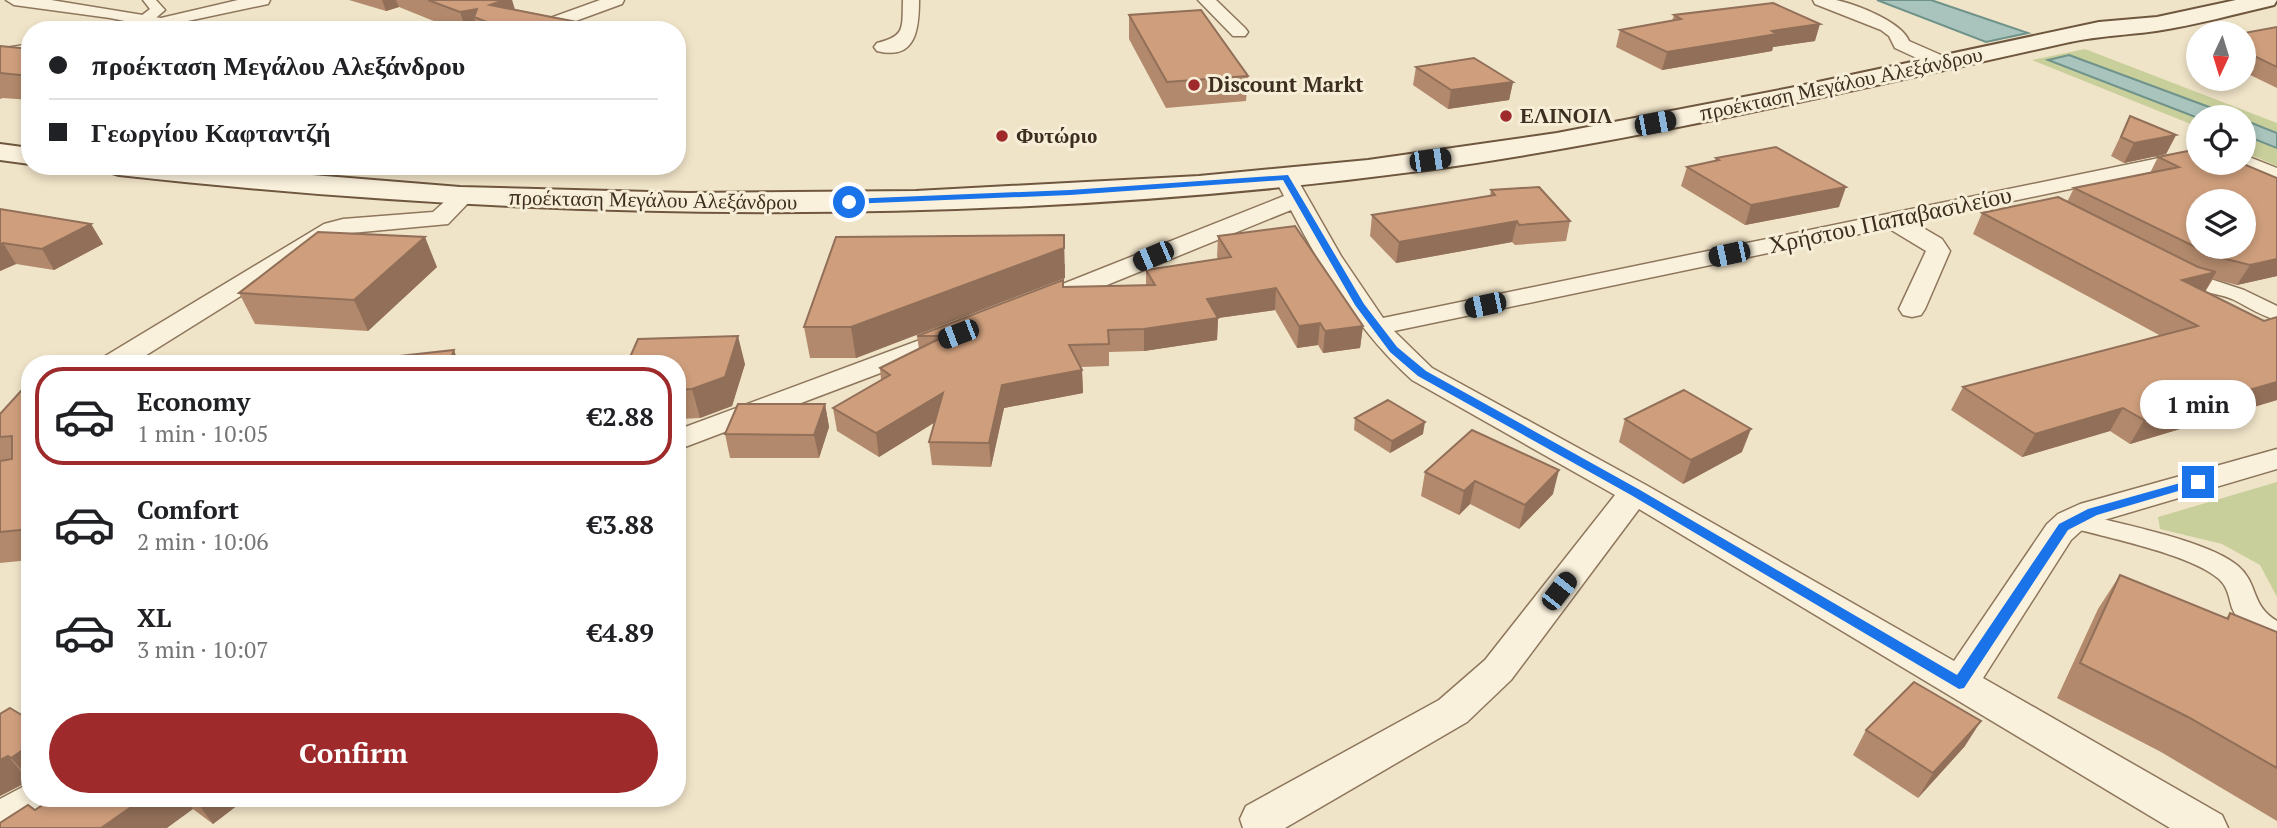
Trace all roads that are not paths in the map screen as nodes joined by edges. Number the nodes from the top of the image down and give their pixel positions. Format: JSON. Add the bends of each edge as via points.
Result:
{"nodes":[{"id":1,"x":14,"y":0,"type":"edge"},
{"id":2,"x":149,"y":0,"type":"edge"},
{"id":3,"x":262,"y":0,"type":"edge"},
{"id":4,"x":615,"y":0,"type":"edge"},
{"id":5,"x":911,"y":0,"type":"edge"},
{"id":6,"x":1206,"y":0,"type":"edge"},
{"id":7,"x":1821,"y":0,"type":"edge"},
{"id":8,"x":2193,"y":0,"type":"edge"},
{"id":9,"x":34,"y":1,"type":"edge"},
{"id":10,"x":2266,"y":2,"type":"edge"},
{"id":11,"x":151,"y":21,"type":"junction"},
{"id":12,"x":558,"y":21,"type":"edge"},
{"id":13,"x":1239,"y":32,"type":"dead end"},
{"id":14,"x":2089,"y":32,"type":"junction"},
{"id":15,"x":883,"y":47,"type":"dead end"},
{"id":16,"x":21,"y":51,"type":"edge"},
{"id":17,"x":0,"y":55,"type":"edge"},
{"id":18,"x":1943,"y":63,"type":"junction"},
{"id":19,"x":0,"y":152,"type":"edge"},
{"id":20,"x":21,"y":155,"type":"edge"},
{"id":21,"x":2186,"y":159,"type":"edge"},
{"id":22,"x":2256,"y":167,"type":"edge"},
{"id":23,"x":198,"y":175,"type":"edge"},
{"id":24,"x":2277,"y":176,"type":"edge"},
{"id":25,"x":1292,"y":188,"type":"junction"},
{"id":26,"x":2021,"y":193,"type":"junction"},
{"id":27,"x":463,"y":197,"type":"junction"},
{"id":28,"x":2046,"y":206,"type":"edge"},
{"id":29,"x":1892,"y":220,"type":"junction"},
{"id":30,"x":2169,"y":269,"type":"edge"},
{"id":31,"x":1025,"y":308,"type":"edge"},
{"id":32,"x":1912,"y":309,"type":"dead end"},
{"id":33,"x":2277,"y":314,"type":"edge"},
{"id":34,"x":974,"y":327,"type":"edge"},
{"id":35,"x":1377,"y":327,"type":"junction"},
{"id":36,"x":127,"y":355,"type":"edge"},
{"id":37,"x":686,"y":438,"type":"edge"},
{"id":38,"x":2277,"y":459,"type":"edge"},
{"id":39,"x":1635,"y":492,"type":"junction"},
{"id":40,"x":2074,"y":520,"type":"junction"},
{"id":41,"x":2277,"y":635,"type":"edge"},
{"id":42,"x":1959,"y":684,"type":"junction"},
{"id":43,"x":23,"y":807,"type":"edge"},
{"id":44,"x":0,"y":821,"type":"edge"},
{"id":45,"x":1263,"y":824,"type":"edge"},
{"id":46,"x":2207,"y":828,"type":"edge"}],
"edges":[{"from":1,"to":9,"type":"street"},
{"from":2,"to":11,"type":"street","via":[[158,10]]},
{"from":3,"to":11,"type":"street"},
{"from":4,"to":12,"type":"street"},
{"from":5,"to":15,"type":"street","via":[[907,39]]},
{"from":6,"to":13,"type":"street"},
{"from":7,"to":18,"type":"street","via":[[1887,26],[1897,33],[1901,44]]},
{"from":8,"to":14,"type":"main road","via":[[2109,20]]},
{"from":9,"to":11,"type":"street"},
{"from":10,"to":14,"type":"main road"},
{"from":14,"to":18,"type":"main road","name":"προέκταση Μεγάλου Αλεξάνδρου"},
{"from":16,"to":17,"type":"street"},
{"from":18,"to":25,"type":"main road","name":"προέκταση Μεγάλου Αλεξάνδρου","via":[[1601,134]]},
{"from":19,"to":20,"type":"main road"},
{"from":21,"to":26,"type":"street","name":"Χρήστου Παπαβασιλείου"},
{"from":22,"to":24,"type":"street"},
{"from":23,"to":27,"type":"main road","name":"προέκταση Μεγάλου Αλεξάνδρου"},
{"from":25,"to":27,"type":"main road","name":"προέκταση Μεγάλου Αλεξάνδρου","via":[[849,202]]},
{"from":25,"to":31,"type":"street"},
{"from":25,"to":35,"type":"street"},
{"from":26,"to":28,"type":"street"},
{"from":26,"to":29,"type":"street","name":"Χρήστου Παπαβασιλείου"},
{"from":27,"to":36,"type":"street","via":[[440,219],[332,229]]},
{"from":29,"to":32,"type":"street","via":[[1938,251]]},
{"from":29,"to":35,"type":"street","name":"Χρήστου Παπαβασιλείου"},
{"from":30,"to":33,"type":"street"},
{"from":34,"to":37,"type":"street"},
{"from":35,"to":39,"type":"street","via":[[1394,349],[1427,377]]},
{"from":38,"to":40,"type":"street"},
{"from":39,"to":42,"type":"street"},
{"from":39,"to":45,"type":"street","via":[[1498,670],[1453,710]]},
{"from":40,"to":41,"type":"street","via":[[2215,562],[2235,578],[2255,621]]},
{"from":40,"to":42,"type":"street","via":[[2059,532]]},
{"from":42,"to":46,"type":"street"},
{"from":43,"to":44,"type":"street"}]}
